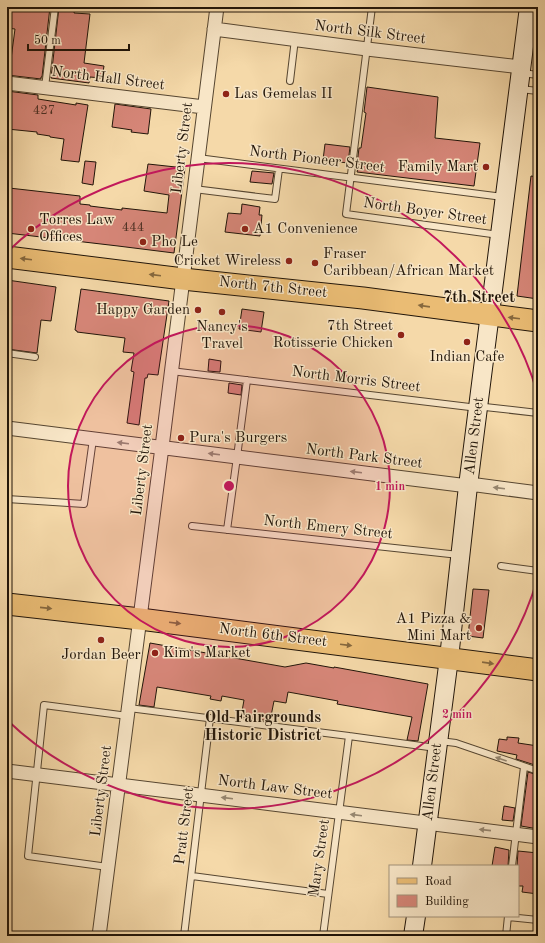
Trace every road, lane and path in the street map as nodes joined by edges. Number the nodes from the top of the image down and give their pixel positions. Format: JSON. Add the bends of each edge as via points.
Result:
{"nodes":[{"id":1,"x":55,"y":7,"type":"edge"},
{"id":2,"x":216,"y":7,"type":"edge"},
{"id":3,"x":372,"y":7,"type":"edge"},
{"id":4,"x":529,"y":7,"type":"edge"},
{"id":5,"x":214,"y":29,"type":"junction"},
{"id":6,"x":295,"y":39,"type":"junction"},
{"id":7,"x":367,"y":49,"type":"junction"},
{"id":8,"x":525,"y":76,"type":"edge"},
{"id":9,"x":290,"y":81,"type":"dead end"},
{"id":10,"x":7,"y":83,"type":"edge"},
{"id":11,"x":45,"y":87,"type":"junction"},
{"id":12,"x":538,"y":91,"type":"edge"},
{"id":13,"x":204,"y":107,"type":"junction"},
{"id":14,"x":198,"y":158,"type":"junction"},
{"id":15,"x":279,"y":169,"type":"junction"},
{"id":16,"x":351,"y":178,"type":"junction"},
{"id":17,"x":194,"y":189,"type":"junction"},
{"id":18,"x":505,"y":197,"type":"junction"},
{"id":19,"x":500,"y":235,"type":"junction"},
{"id":20,"x":7,"y":256,"type":"edge"},
{"id":21,"x":183,"y":279,"type":"junction"},
{"id":22,"x":490,"y":315,"type":"junction"},
{"id":23,"x":538,"y":321,"type":"edge"},
{"id":24,"x":7,"y":353,"type":"edge"},
{"id":25,"x":35,"y":357,"type":"dead end"},
{"id":26,"x":171,"y":371,"type":"junction"},
{"id":27,"x":247,"y":380,"type":"junction"},
{"id":28,"x":478,"y":408,"type":"junction"},
{"id":29,"x":538,"y":413,"type":"edge"},
{"id":30,"x":7,"y":428,"type":"edge"},
{"id":31,"x":92,"y":439,"type":"junction"},
{"id":32,"x":162,"y":448,"type":"junction"},
{"id":33,"x":238,"y":457,"type":"junction"},
{"id":34,"x":468,"y":486,"type":"junction"},
{"id":35,"x":538,"y":493,"type":"edge"},
{"id":36,"x":7,"y":499,"type":"edge"},
{"id":37,"x":192,"y":526,"type":"dead end"},
{"id":38,"x":227,"y":530,"type":"junction"},
{"id":39,"x":461,"y":555,"type":"junction"},
{"id":40,"x":501,"y":566,"type":"dead end"},
{"id":41,"x":538,"y":571,"type":"edge"},
{"id":42,"x":7,"y":604,"type":"edge"},
{"id":43,"x":140,"y":619,"type":"junction"},
{"id":44,"x":449,"y":658,"type":"junction"},
{"id":45,"x":538,"y":670,"type":"edge"},
{"id":46,"x":128,"y":712,"type":"junction"},
{"id":47,"x":210,"y":718,"type":"junction"},
{"id":48,"x":349,"y":736,"type":"junction"},
{"id":49,"x":438,"y":744,"type":"junction"},
{"id":50,"x":524,"y":767,"type":"junction"},
{"id":51,"x":7,"y":771,"type":"edge"},
{"id":52,"x":538,"y":771,"type":"edge"},
{"id":53,"x":37,"y":774,"type":"junction"},
{"id":54,"x":119,"y":784,"type":"junction"},
{"id":55,"x":201,"y":795,"type":"junction"},
{"id":56,"x":339,"y":813,"type":"junction"},
{"id":57,"x":428,"y":824,"type":"junction"},
{"id":58,"x":516,"y":834,"type":"junction"},
{"id":59,"x":538,"y":836,"type":"edge"},
{"id":60,"x":422,"y":865,"type":"edge"},
{"id":61,"x":512,"y":865,"type":"edge"},
{"id":62,"x":108,"y":866,"type":"junction"},
{"id":63,"x":192,"y":876,"type":"junction"},
{"id":64,"x":328,"y":894,"type":"junction"},
{"id":65,"x":416,"y":917,"type":"edge"},
{"id":66,"x":508,"y":917,"type":"edge"},
{"id":67,"x":516,"y":917,"type":"edge"},
{"id":68,"x":538,"y":920,"type":"edge"},
{"id":69,"x":99,"y":936,"type":"edge"},
{"id":70,"x":184,"y":936,"type":"edge"},
{"id":71,"x":322,"y":936,"type":"edge"},
{"id":72,"x":413,"y":936,"type":"edge"},
{"id":73,"x":506,"y":936,"type":"edge"}],
"edges":[{"from":1,"to":11,"type":"lane"},
{"from":2,"to":5,"type":"street","name":"Liberty Street"},
{"from":3,"to":7,"type":"lane"},
{"from":4,"to":8,"type":"street","name":"Allen Street"},
{"from":5,"to":6,"type":"street","name":"North Silk Street"},
{"from":5,"to":13,"type":"street","name":"Liberty Street"},
{"from":6,"to":7,"type":"street","name":"North Silk Street"},
{"from":6,"to":9,"type":"lane"},
{"from":7,"to":8,"type":"street","name":"North Silk Street"},
{"from":7,"to":16,"type":"lane"},
{"from":8,"to":12,"type":"lane"},
{"from":8,"to":18,"type":"street","name":"Allen Street"},
{"from":10,"to":11,"type":"street","name":"North Hall Street"},
{"from":11,"to":13,"type":"street","name":"North Hall Street"},
{"from":13,"to":14,"type":"street","name":"Liberty Street"},
{"from":14,"to":15,"type":"lane","name":"North Pioneer Street"},
{"from":14,"to":17,"type":"street","name":"Liberty Street"},
{"from":15,"to":16,"type":"lane","name":"North Pioneer Street"},
{"from":15,"to":17,"type":"lane","via":[[275,199]]},
{"from":16,"to":18,"type":"lane","name":"North Pioneer Street"},
{"from":16,"to":19,"type":"lane","name":"North Boyer Street","via":[[346,214]]},
{"from":17,"to":21,"type":"street","name":"Liberty Street"},
{"from":18,"to":19,"type":"street","name":"Allen Street"},
{"from":19,"to":22,"type":"street","name":"Allen Street"},
{"from":21,"to":20,"type":"main road","name":"North 7th Street","one_way":true},
{"from":22,"to":21,"type":"main road","name":"North 7th Street","one_way":true,"via":[[363,298]]},
{"from":21,"to":26,"type":"street","name":"Liberty Street"},
{"from":23,"to":22,"type":"main road","name":"North 7th Street","one_way":true},
{"from":22,"to":28,"type":"street","name":"Allen Street"},
{"from":24,"to":25,"type":"lane"},
{"from":26,"to":27,"type":"lane","name":"North Morris Street"},
{"from":26,"to":32,"type":"street","name":"Liberty Street"},
{"from":27,"to":28,"type":"lane","name":"North Morris Street"},
{"from":27,"to":33,"type":"lane"},
{"from":28,"to":29,"type":"lane","name":"North Morris Street"},
{"from":28,"to":34,"type":"street","name":"Allen Street"},
{"from":30,"to":31,"type":"street","name":"North Park Street"},
{"from":32,"to":31,"type":"street","name":"North Park Street","one_way":true},
{"from":31,"to":36,"type":"lane","via":[[84,504]]},
{"from":33,"to":32,"type":"street","name":"North Park Street","one_way":true},
{"from":32,"to":43,"type":"street","name":"Liberty Street"},
{"from":34,"to":33,"type":"street","name":"North Park Street","one_way":true},
{"from":33,"to":38,"type":"lane"},
{"from":35,"to":34,"type":"street","name":"North Park Street","one_way":true},
{"from":34,"to":39,"type":"street","name":"Allen Street"},
{"from":37,"to":38,"type":"lane","name":"North Emery Street"},
{"from":38,"to":39,"type":"lane","name":"North Emery Street"},
{"from":39,"to":44,"type":"street","name":"Allen Street"},
{"from":40,"to":41,"type":"lane"},
{"from":42,"to":43,"type":"main road","name":"North 6th Street","one_way":true},
{"from":43,"to":44,"type":"main road","name":"North 6th Street","one_way":true},
{"from":43,"to":46,"type":"street","name":"Liberty Street"},
{"from":44,"to":45,"type":"main road","name":"North 6th Street","one_way":true},
{"from":44,"to":49,"type":"street","name":"Allen Street"},
{"from":46,"to":47,"type":"lane"},
{"from":46,"to":53,"type":"lane","via":[[44,705]]},
{"from":46,"to":54,"type":"street","name":"Liberty Street"},
{"from":47,"to":48,"type":"lane"},
{"from":47,"to":55,"type":"lane","name":"Pratt Street"},
{"from":48,"to":49,"type":"lane"},
{"from":48,"to":56,"type":"lane","name":"Mary Street"},
{"from":50,"to":49,"type":"lane","one_way":true,"via":[[456,743]]},
{"from":49,"to":57,"type":"street","name":"Allen Street"},
{"from":50,"to":52,"type":"lane"},
{"from":50,"to":58,"type":"lane"},
{"from":51,"to":53,"type":"street","name":"North Law Street"},
{"from":53,"to":54,"type":"street","name":"North Law Street"},
{"from":53,"to":62,"type":"lane","via":[[28,856]]},
{"from":54,"to":55,"type":"street","name":"North Law Street"},
{"from":54,"to":62,"type":"street","name":"Liberty Street"},
{"from":56,"to":55,"type":"street","name":"North Law Street","one_way":true},
{"from":55,"to":63,"type":"lane","name":"Pratt Street"},
{"from":57,"to":56,"type":"street","name":"North Law Street","one_way":true},
{"from":56,"to":64,"type":"lane","name":"Mary Street"},
{"from":58,"to":57,"type":"street","name":"North Law Street","one_way":true},
{"from":57,"to":60,"type":"street","name":"Allen Street"},
{"from":58,"to":59,"type":"street","name":"North Law Street"},
{"from":58,"to":61,"type":"lane"},
{"from":62,"to":69,"type":"street","name":"Liberty Street"},
{"from":63,"to":64,"type":"lane"},
{"from":63,"to":70,"type":"lane","name":"Pratt Street"},
{"from":64,"to":71,"type":"lane","name":"Mary Street"},
{"from":65,"to":72,"type":"street"},
{"from":66,"to":73,"type":"lane"},
{"from":67,"to":68,"type":"lane"}]}
